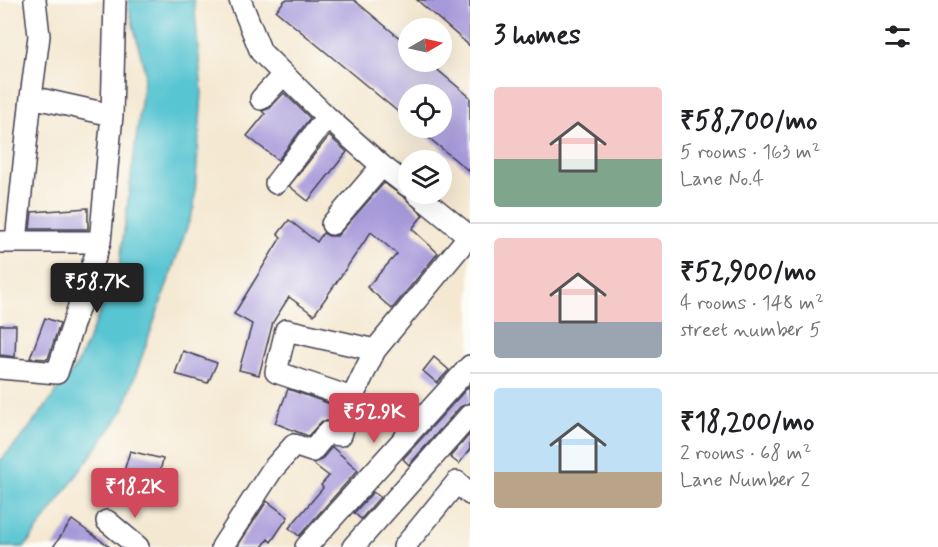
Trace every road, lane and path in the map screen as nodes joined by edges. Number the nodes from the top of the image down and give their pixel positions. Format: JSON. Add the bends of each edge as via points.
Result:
{"nodes":[{"id":1,"x":35,"y":0,"type":"edge"},
{"id":2,"x":116,"y":0,"type":"edge"},
{"id":3,"x":240,"y":0,"type":"edge"},
{"id":4,"x":283,"y":75,"type":"junction"},
{"id":5,"x":31,"y":97,"type":"junction"},
{"id":6,"x":261,"y":99,"type":"dead end"},
{"id":7,"x":112,"y":115,"type":"junction"},
{"id":8,"x":327,"y":117,"type":"junction"},
{"id":9,"x":382,"y":166,"type":"junction"},
{"id":10,"x":398,"y":178,"type":"edge"},
{"id":11,"x":276,"y":183,"type":"dead end"},
{"id":12,"x":430,"y":204,"type":"edge"},
{"id":13,"x":332,"y":224,"type":"dead end"},
{"id":14,"x":470,"y":236,"type":"edge"},
{"id":15,"x":8,"y":242,"type":"edge"},
{"id":16,"x":100,"y":242,"type":"junction"},
{"id":17,"x":375,"y":350,"type":"junction"},
{"id":18,"x":470,"y":366,"type":"edge"},
{"id":19,"x":0,"y":368,"type":"edge"},
{"id":20,"x":352,"y":398,"type":"junction"},
{"id":21,"x":470,"y":415,"type":"edge"},
{"id":22,"x":470,"y":494,"type":"edge"},
{"id":23,"x":107,"y":521,"type":"dead end"},
{"id":24,"x":138,"y":547,"type":"edge"},
{"id":25,"x":222,"y":547,"type":"edge"},
{"id":26,"x":306,"y":547,"type":"edge"},
{"id":27,"x":353,"y":547,"type":"edge"},
{"id":28,"x":404,"y":547,"type":"edge"}],
"edges":[{"from":1,"to":5,"type":"street","via":[[39,36]]},
{"from":2,"to":7,"type":"street"},
{"from":3,"to":4,"type":"street","via":[[261,52]]},
{"from":4,"to":6,"type":"street"},
{"from":4,"to":8,"type":"street"},
{"from":5,"to":7,"type":"street"},
{"from":5,"to":15,"type":"street"},
{"from":7,"to":16,"type":"street"},
{"from":8,"to":9,"type":"street"},
{"from":8,"to":11,"type":"street"},
{"from":9,"to":10,"type":"street"},
{"from":9,"to":13,"type":"street"},
{"from":12,"to":14,"type":"street"},
{"from":14,"to":17,"type":"street"},
{"from":15,"to":16,"type":"street"},
{"from":16,"to":19,"type":"street","via":[[57,373]]},
{"from":17,"to":20,"type":"street"},
{"from":17,"to":20,"type":"street","via":[[286,330],[276,372]]},
{"from":18,"to":26,"type":"street"},
{"from":20,"to":25,"type":"street","via":[[341,435],[327,433],[312,451],[294,445],[272,470]]},
{"from":21,"to":27,"type":"street"},
{"from":22,"to":28,"type":"street","via":[[457,482]]},
{"from":23,"to":24,"type":"street"}]}
